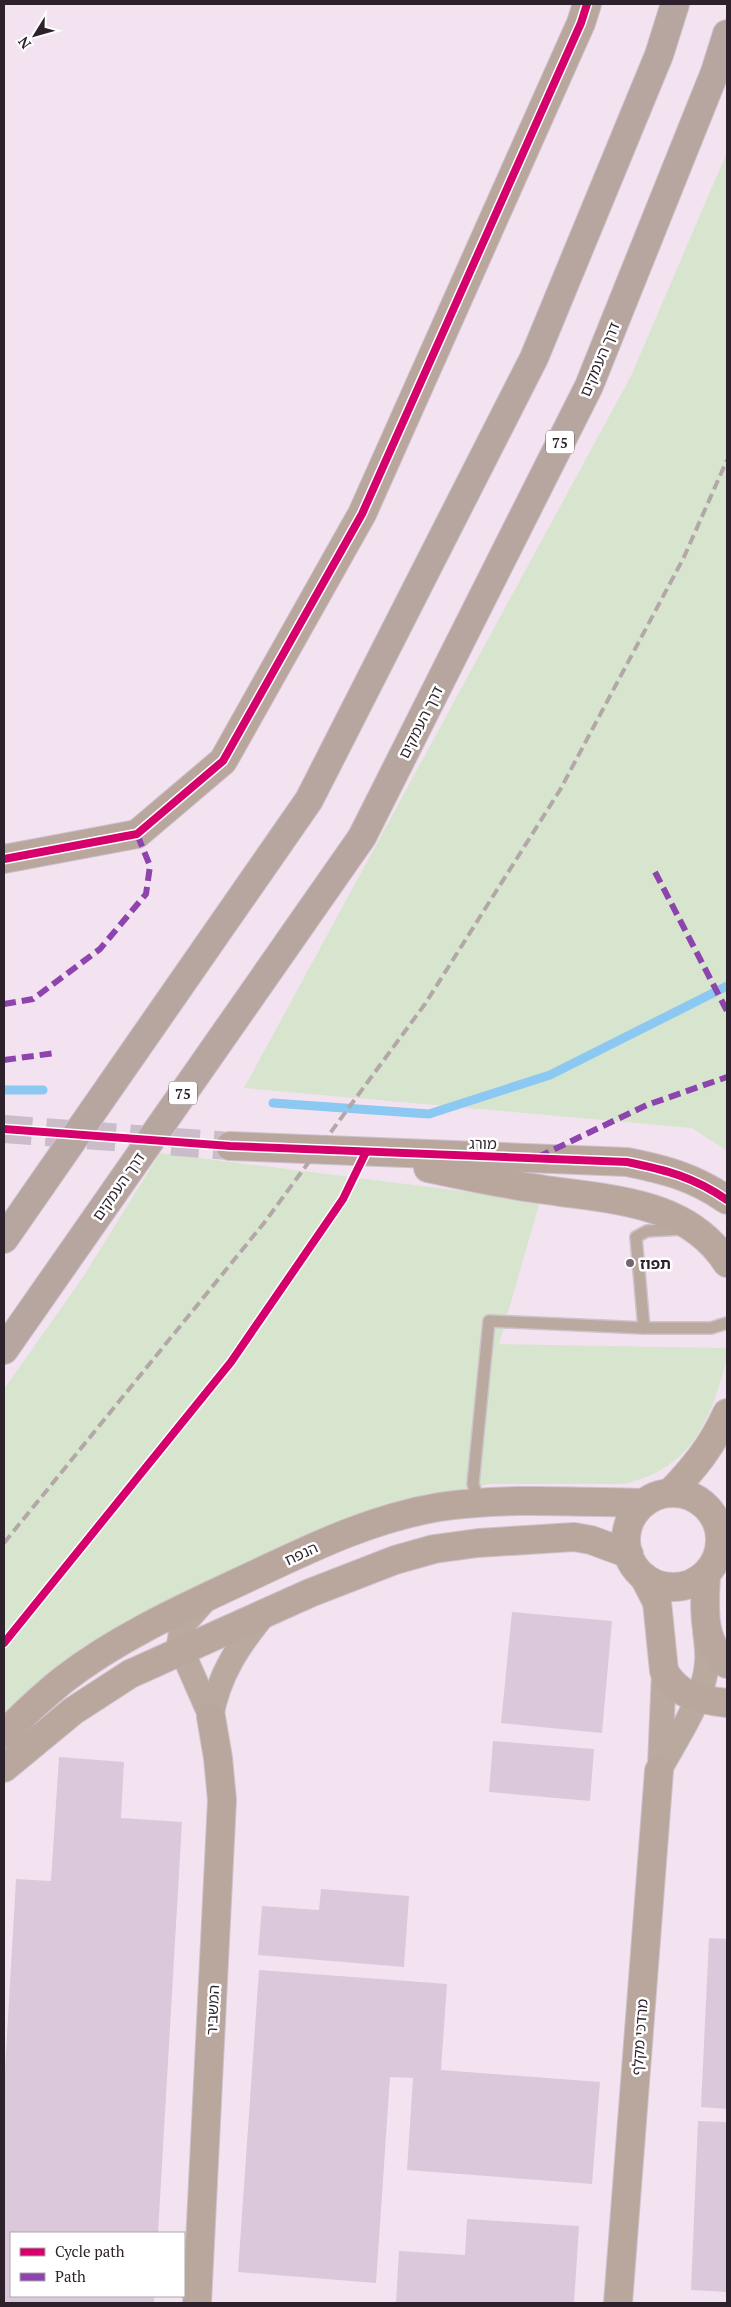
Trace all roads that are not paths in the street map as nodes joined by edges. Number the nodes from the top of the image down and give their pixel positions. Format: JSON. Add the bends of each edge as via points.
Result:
{"nodes":[{"id":1,"x":587,"y":4,"type":"edge"},
{"id":2,"x":675,"y":4,"type":"edge"},
{"id":3,"x":727,"y":34,"type":"edge"},
{"id":4,"x":4,"y":859,"type":"edge"},
{"id":5,"x":230,"y":1146,"type":"tunnel mouth"},
{"id":6,"x":366,"y":1152,"type":"junction"},
{"id":7,"x":727,"y":1200,"type":"edge"},
{"id":8,"x":696,"y":1229,"type":"junction"},
{"id":9,"x":4,"y":1240,"type":"edge"},
{"id":10,"x":727,"y":1263,"type":"edge"},
{"id":11,"x":727,"y":1323,"type":"edge"},
{"id":12,"x":644,"y":1328,"type":"junction"},
{"id":13,"x":4,"y":1350,"type":"edge"},
{"id":14,"x":727,"y":1413,"type":"edge"},
{"id":15,"x":670,"y":1493,"type":"junction"},
{"id":16,"x":488,"y":1502,"type":"junction"},
{"id":17,"x":643,"y":1503,"type":"junction"},
{"id":18,"x":723,"y":1518,"type":"edge"},
{"id":19,"x":629,"y":1554,"type":"junction"},
{"id":20,"x":706,"y":1574,"type":"junction"},
{"id":21,"x":644,"y":1577,"type":"junction"},
{"id":22,"x":209,"y":1596,"type":"junction"},
{"id":23,"x":267,"y":1612,"type":"junction"},
{"id":24,"x":704,"y":1626,"type":"junction"},
{"id":25,"x":181,"y":1650,"type":"junction"},
{"id":26,"x":727,"y":1664,"type":"edge"},
{"id":27,"x":664,"y":1672,"type":"junction"},
{"id":28,"x":697,"y":1700,"type":"junction"},
{"id":29,"x":727,"y":1703,"type":"edge"},
{"id":30,"x":211,"y":1717,"type":"junction"},
{"id":31,"x":4,"y":1734,"type":"edge"},
{"id":32,"x":4,"y":1768,"type":"edge"},
{"id":33,"x":660,"y":1771,"type":"junction"},
{"id":34,"x":197,"y":2303,"type":"edge"},
{"id":35,"x":618,"y":2303,"type":"edge"}],
"edges":[{"from":1,"to":4,"type":"street","via":[[362,514],[223,761],[138,834]]},
{"from":2,"to":9,"type":"highway","via":[[658,54],[534,358],[309,800]]},
{"from":3,"to":13,"type":"highway","name":"דרך העמקים","number":"75","via":[[716,72],[589,386],[362,837]]},
{"from":5,"to":6,"type":"street","name":"מורג"},
{"from":6,"to":7,"type":"street","name":"מורג","via":[[627,1162],[670,1170]]},
{"from":6,"to":8,"type":"street","name":"מורג","via":[[477,1178],[633,1202],[659,1210]]},
{"from":8,"to":10,"type":"street","name":"מורג"},
{"from":8,"to":12,"type":"lane","via":[[647,1231],[636,1237]]},
{"from":11,"to":12,"type":"lane","via":[[711,1328]]},
{"from":12,"to":16,"type":"lane","via":[[489,1321],[473,1484],[476,1493]]},
{"from":14,"to":15,"type":"street","via":[[714,1441],[696,1467]]},
{"from":15,"to":17,"type":"street"},
{"from":15,"to":18,"type":"street","via":[[686,1494]]},
{"from":16,"to":17,"type":"street","name":"הנפח"},
{"from":16,"to":22,"type":"street","name":"הנפח","via":[[406,1514],[362,1526]]},
{"from":17,"to":19,"type":"street","via":[[628,1527],[626,1541]]},
{"from":18,"to":20,"type":"street","via":[[719,1551]]},
{"from":19,"to":21,"type":"street","via":[[634,1567]]},
{"from":19,"to":23,"type":"street","via":[[591,1540],[574,1538],[478,1543],[434,1549],[395,1560]]},
{"from":20,"to":21,"type":"street","via":[[687,1585],[675,1587],[654,1583]]},
{"from":20,"to":24,"type":"street","name":"מרדכי מקלף"},
{"from":21,"to":27,"type":"street","name":"מרדכי מקלף","via":[[657,1602]]},
{"from":22,"to":25,"type":"street","name":"המשביר","via":[[182,1626],[179,1635]]},
{"from":22,"to":31,"type":"street","name":"הנפח","via":[[116,1644],[86,1664]]},
{"from":23,"to":25,"type":"street"},
{"from":23,"to":30,"type":"street","name":"המשביר","via":[[237,1648],[215,1696]]},
{"from":24,"to":26,"type":"street","name":"מרדכי מקלף"},
{"from":24,"to":28,"type":"street","name":"מרדכי מקלף","via":[[707,1662]]},
{"from":25,"to":30,"type":"street","name":"המשביר"},
{"from":25,"to":32,"type":"street","via":[[130,1674],[73,1711]]},
{"from":27,"to":28,"type":"street","via":[[678,1689]]},
{"from":27,"to":33,"type":"street","name":"מרדכי מקלף"},
{"from":28,"to":29,"type":"street"},
{"from":28,"to":33,"type":"street","name":"מרדכי מקלף"},
{"from":30,"to":34,"type":"street","name":"המשביר","via":[[222,1800]]},
{"from":33,"to":35,"type":"street","name":"מרדכי מקלף"}]}
